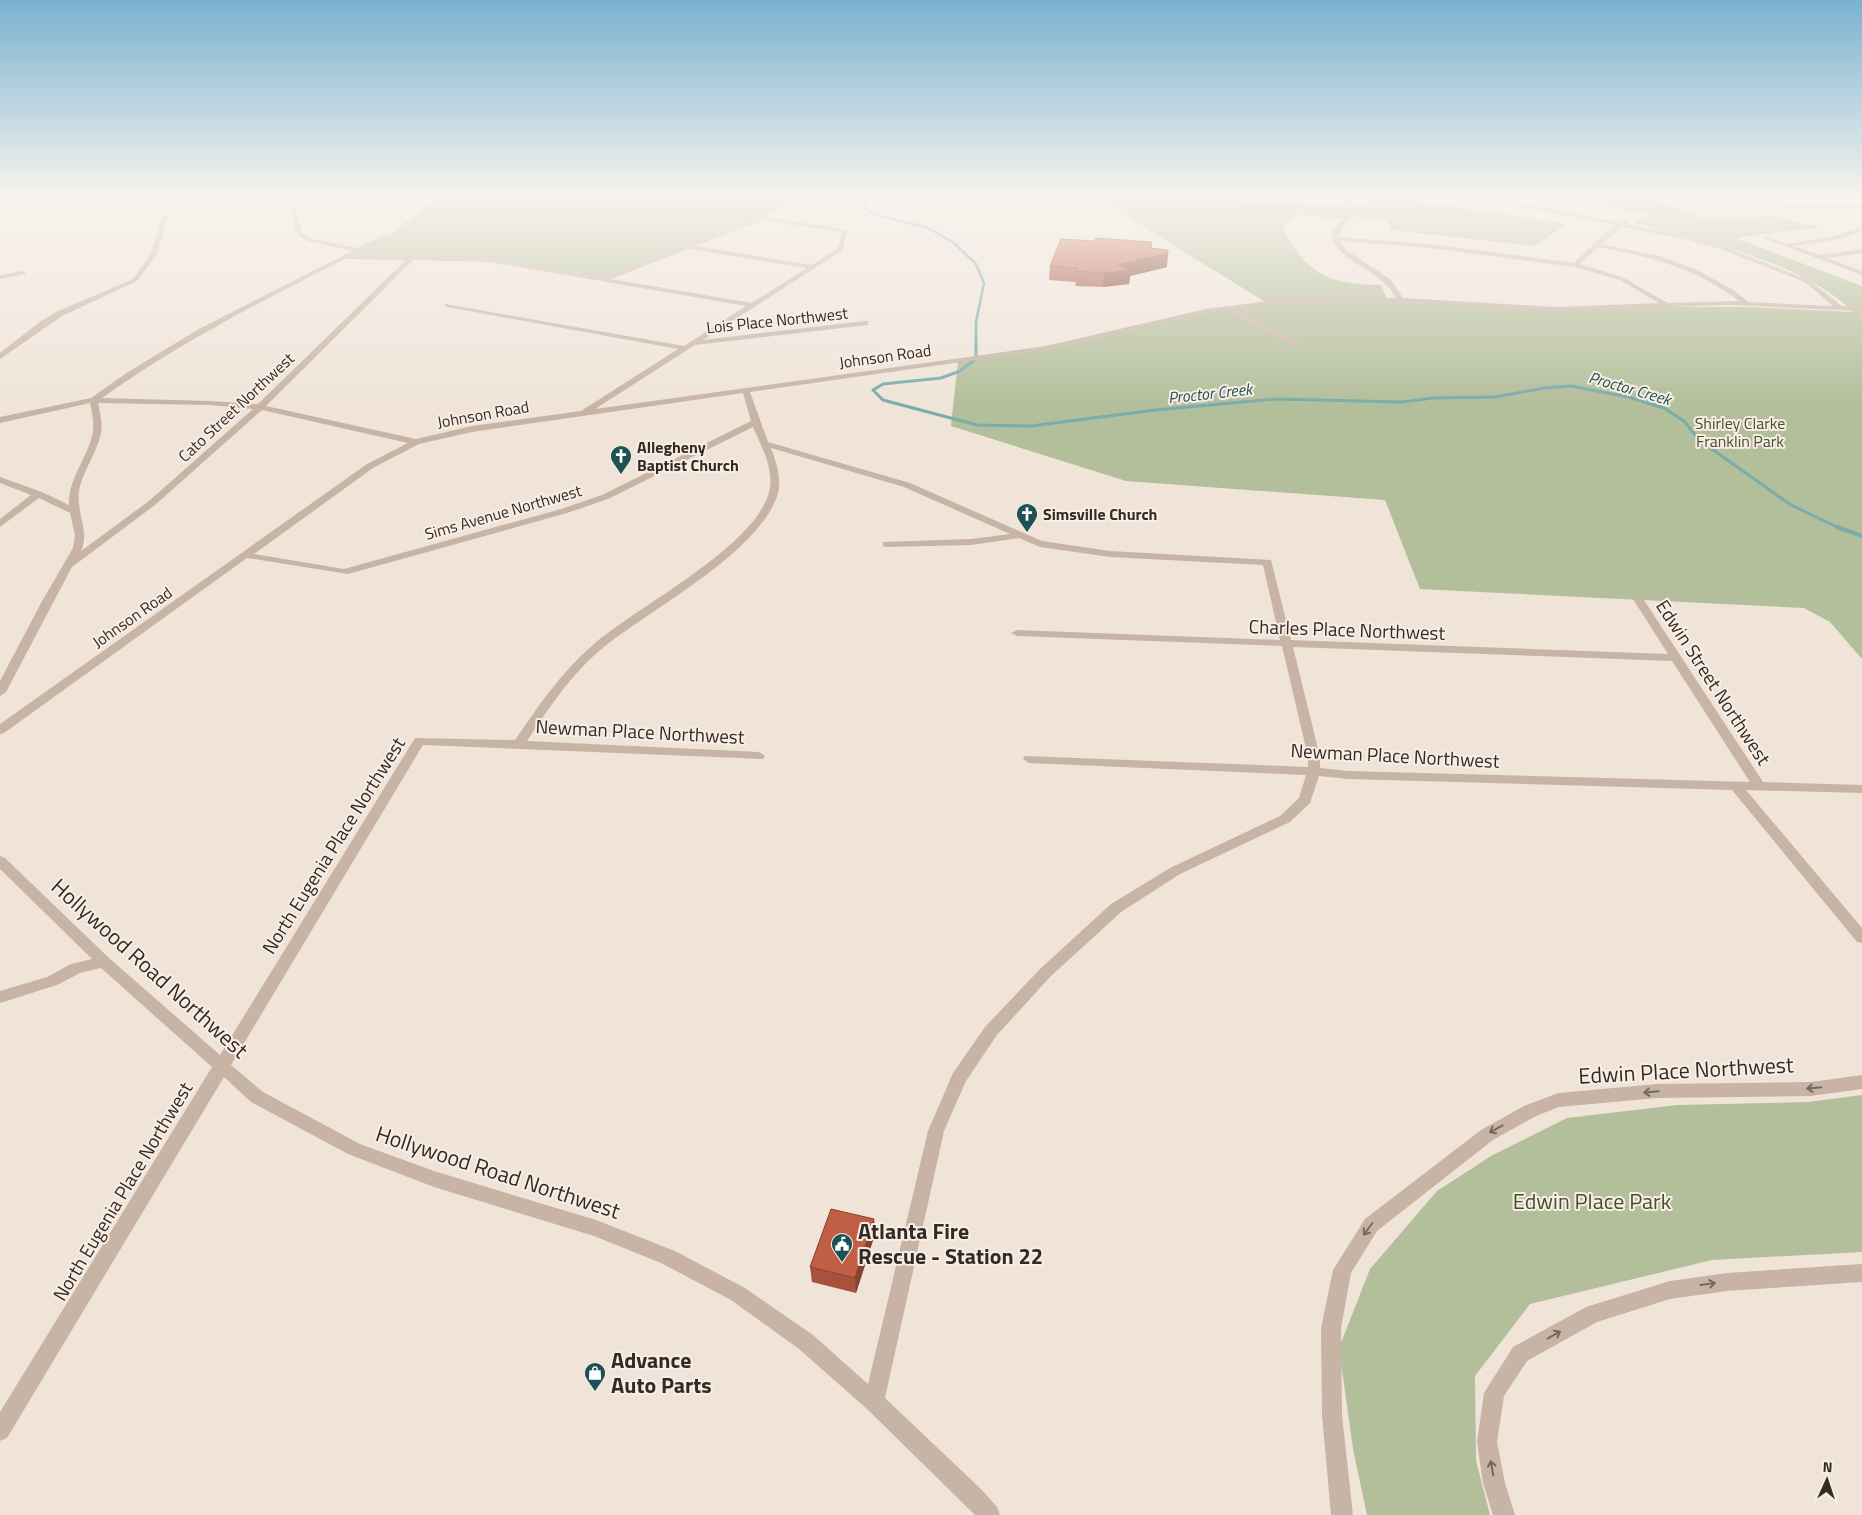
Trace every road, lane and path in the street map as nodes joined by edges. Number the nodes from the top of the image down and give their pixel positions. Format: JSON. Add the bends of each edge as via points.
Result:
{"nodes":[{"id":1,"x":146,"y":265,"type":"edge"},
{"id":2,"x":329,"y":265,"type":"edge"},
{"id":3,"x":405,"y":265,"type":"edge"},
{"id":4,"x":516,"y":265,"type":"edge"},
{"id":5,"x":641,"y":265,"type":"edge"},
{"id":6,"x":799,"y":265,"type":"edge"},
{"id":7,"x":817,"y":265,"type":"edge"},
{"id":8,"x":1364,"y":265,"type":"edge"},
{"id":9,"x":1576,"y":265,"type":"edge"},
{"id":10,"x":1677,"y":265,"type":"edge"},
{"id":11,"x":1766,"y":265,"type":"edge"},
{"id":12,"x":1839,"y":265,"type":"edge"},
{"id":13,"x":813,"y":267,"type":"junction"},
{"id":14,"x":1862,"y":268,"type":"edge"},
{"id":15,"x":1853,"y":270,"type":"junction"},
{"id":16,"x":23,"y":273,"type":"dead end"},
{"id":17,"x":1862,"y":273,"type":"edge"},
{"id":18,"x":0,"y":277,"type":"edge"},
{"id":19,"x":601,"y":280,"type":"junction"},
{"id":20,"x":1401,"y":300,"type":"junction"},
{"id":21,"x":1745,"y":303,"type":"junction"},
{"id":22,"x":1665,"y":304,"type":"junction"},
{"id":23,"x":447,"y":305,"type":"dead end"},
{"id":24,"x":752,"y":305,"type":"junction"},
{"id":25,"x":1230,"y":308,"type":"junction"},
{"id":26,"x":1840,"y":308,"type":"junction"},
{"id":27,"x":1862,"y":309,"type":"edge"},
{"id":28,"x":865,"y":323,"type":"dead end"},
{"id":29,"x":691,"y":343,"type":"junction"},
{"id":30,"x":1297,"y":346,"type":"dead end"},
{"id":31,"x":684,"y":348,"type":"junction"},
{"id":32,"x":0,"y":357,"type":"edge"},
{"id":33,"x":746,"y":391,"type":"junction"},
{"id":34,"x":94,"y":400,"type":"junction"},
{"id":35,"x":260,"y":407,"type":"junction"},
{"id":36,"x":582,"y":414,"type":"junction"},
{"id":37,"x":0,"y":420,"type":"edge"},
{"id":38,"x":756,"y":422,"type":"junction"},
{"id":39,"x":416,"y":442,"type":"junction"},
{"id":40,"x":766,"y":444,"type":"junction"},
{"id":41,"x":0,"y":480,"type":"edge"},
{"id":42,"x":39,"y":494,"type":"junction"},
{"id":43,"x":74,"y":512,"type":"junction"},
{"id":44,"x":0,"y":524,"type":"edge"},
{"id":45,"x":1020,"y":534,"type":"junction"},
{"id":46,"x":887,"y":544,"type":"dead end"},
{"id":47,"x":245,"y":555,"type":"junction"},
{"id":48,"x":69,"y":566,"type":"junction"},
{"id":49,"x":1638,"y":599,"type":"dead end"},
{"id":50,"x":1017,"y":633,"type":"dead end"},
{"id":51,"x":1288,"y":644,"type":"junction"},
{"id":52,"x":1676,"y":658,"type":"junction"},
{"id":53,"x":0,"y":692,"type":"edge"},
{"id":54,"x":0,"y":730,"type":"edge"},
{"id":55,"x":519,"y":744,"type":"junction"},
{"id":56,"x":759,"y":756,"type":"dead end"},
{"id":57,"x":1029,"y":759,"type":"dead end"},
{"id":58,"x":1314,"y":771,"type":"junction"},
{"id":59,"x":1758,"y":785,"type":"junction"},
{"id":60,"x":1736,"y":786,"type":"junction"},
{"id":61,"x":1862,"y":789,"type":"edge"},
{"id":62,"x":0,"y":861,"type":"edge"},
{"id":63,"x":1862,"y":938,"type":"edge"},
{"id":64,"x":104,"y":962,"type":"junction"},
{"id":65,"x":0,"y":997,"type":"edge"},
{"id":66,"x":222,"y":1064,"type":"junction"},
{"id":67,"x":1862,"y":1082,"type":"edge"},
{"id":68,"x":1862,"y":1273,"type":"edge"},
{"id":69,"x":874,"y":1402,"type":"junction"},
{"id":70,"x":0,"y":1431,"type":"edge"},
{"id":71,"x":989,"y":1515,"type":"edge"},
{"id":72,"x":1342,"y":1515,"type":"edge"},
{"id":73,"x":1504,"y":1515,"type":"edge"}],
"edges":[{"from":1,"to":32,"type":"street","via":[[135,280],[59,314]]},
{"from":2,"to":34,"type":"street","via":[[211,326]]},
{"from":3,"to":35,"type":"street","name":"Cato Street Northwest"},
{"from":4,"to":19,"type":"street"},
{"from":5,"to":19,"type":"street"},
{"from":6,"to":13,"type":"street"},
{"from":7,"to":13,"type":"street"},
{"from":8,"to":20,"type":"street","via":[[1387,279]]},
{"from":9,"to":22,"type":"street","via":[[1622,279]]},
{"from":10,"to":21,"type":"street","via":[[1721,284]]},
{"from":11,"to":26,"type":"street","via":[[1807,281]]},
{"from":12,"to":15,"type":"street"},
{"from":13,"to":24,"type":"street"},
{"from":14,"to":15,"type":"street"},
{"from":15,"to":17,"type":"street"},
{"from":16,"to":18,"type":"street"},
{"from":19,"to":24,"type":"street"},
{"from":20,"to":22,"type":"street","name":"Johnson Road","via":[[1557,309]]},
{"from":20,"to":25,"type":"street","name":"Johnson Road","via":[[1314,300]]},
{"from":21,"to":22,"type":"street","name":"Johnson Road"},
{"from":21,"to":26,"type":"street","name":"Johnson Road"},
{"from":23,"to":31,"type":"street","name":"Lois Place Northwest"},
{"from":24,"to":29,"type":"street"},
{"from":25,"to":30,"type":"street"},
{"from":25,"to":33,"type":"street","name":"Johnson Road","via":[[1068,344]]},
{"from":26,"to":27,"type":"street","name":"Johnson Road"},
{"from":28,"to":29,"type":"street","name":"Lois Place Northwest"},
{"from":29,"to":31,"type":"street"},
{"from":31,"to":36,"type":"street"},
{"from":33,"to":36,"type":"street","name":"Johnson Road"},
{"from":33,"to":38,"type":"street"},
{"from":34,"to":35,"type":"street"},
{"from":34,"to":37,"type":"street"},
{"from":34,"to":43,"type":"street","via":[[96,434],[75,482]]},
{"from":35,"to":39,"type":"street"},
{"from":35,"to":48,"type":"street","name":"Cato Street Northwest","via":[[152,503]]},
{"from":36,"to":39,"type":"street","name":"Johnson Road","via":[[472,429]]},
{"from":38,"to":40,"type":"street"},
{"from":38,"to":47,"type":"street","name":"Sims Avenue Northwest","via":[[605,497],[344,572]]},
{"from":39,"to":47,"type":"street","name":"Johnson Road","via":[[370,466]]},
{"from":40,"to":45,"type":"street","via":[[907,485]]},
{"from":40,"to":55,"type":"street","via":[[774,468],[774,492],[764,516],[720,558],[580,661]]},
{"from":41,"to":42,"type":"street"},
{"from":42,"to":43,"type":"street"},
{"from":42,"to":44,"type":"street"},
{"from":43,"to":48,"type":"street","via":[[80,535]]},
{"from":45,"to":46,"type":"street","via":[[956,543]]},
{"from":45,"to":51,"type":"street","via":[[1040,544],[1076,550],[1267,562]]},
{"from":47,"to":54,"type":"street","name":"Johnson Road"},
{"from":48,"to":53,"type":"street"},
{"from":49,"to":52,"type":"street","name":"Edwin Street Northwest"},
{"from":50,"to":51,"type":"street","name":"Charles Place Northwest"},
{"from":51,"to":52,"type":"street","name":"Charles Place Northwest"},
{"from":51,"to":58,"type":"street","via":[[1314,758]]},
{"from":52,"to":59,"type":"street","name":"Edwin Street Northwest"},
{"from":55,"to":56,"type":"street","name":"Newman Place Northwest"},
{"from":55,"to":66,"type":"street","name":"North Eugenia Place Northwest","via":[[419,741]]},
{"from":57,"to":58,"type":"street","name":"Newman Place Northwest"},
{"from":58,"to":60,"type":"street","name":"Newman Place Northwest","via":[[1348,775]]},
{"from":58,"to":69,"type":"street","via":[[1305,800],[1285,819],[1175,871],[1116,908],[1045,973],[991,1031],[959,1078],[936,1131]]},
{"from":59,"to":60,"type":"street","name":"Newman Place Northwest"},
{"from":59,"to":61,"type":"street","name":"Newman Place Northwest"},
{"from":60,"to":63,"type":"street","name":"Edwin Street Northwest"},
{"from":62,"to":64,"type":"street","name":"Hollywood Road Northwest"},
{"from":64,"to":65,"type":"street","via":[[76,968],[52,981]]},
{"from":64,"to":66,"type":"street","name":"Hollywood Road Northwest"},
{"from":66,"to":69,"type":"street","name":"Hollywood Road Northwest","via":[[257,1097],[354,1149],[434,1179],[596,1228],[668,1256],[738,1294],[806,1342]]},
{"from":66,"to":70,"type":"street","name":"North Eugenia Place Northwest"},
{"from":67,"to":72,"type":"street","name":"Edwin Place Northwest","one_way":true,"via":[[1811,1089],[1656,1091],[1558,1100],[1486,1135],[1371,1224],[1342,1270],[1331,1328],[1332,1415]]},
{"from":73,"to":68,"type":"street","one_way":true,"via":[[1487,1442],[1494,1393],[1520,1354],[1592,1314],[1670,1290],[1727,1282]]},
{"from":69,"to":71,"type":"street","name":"Hollywood Road Northwest"}]}
